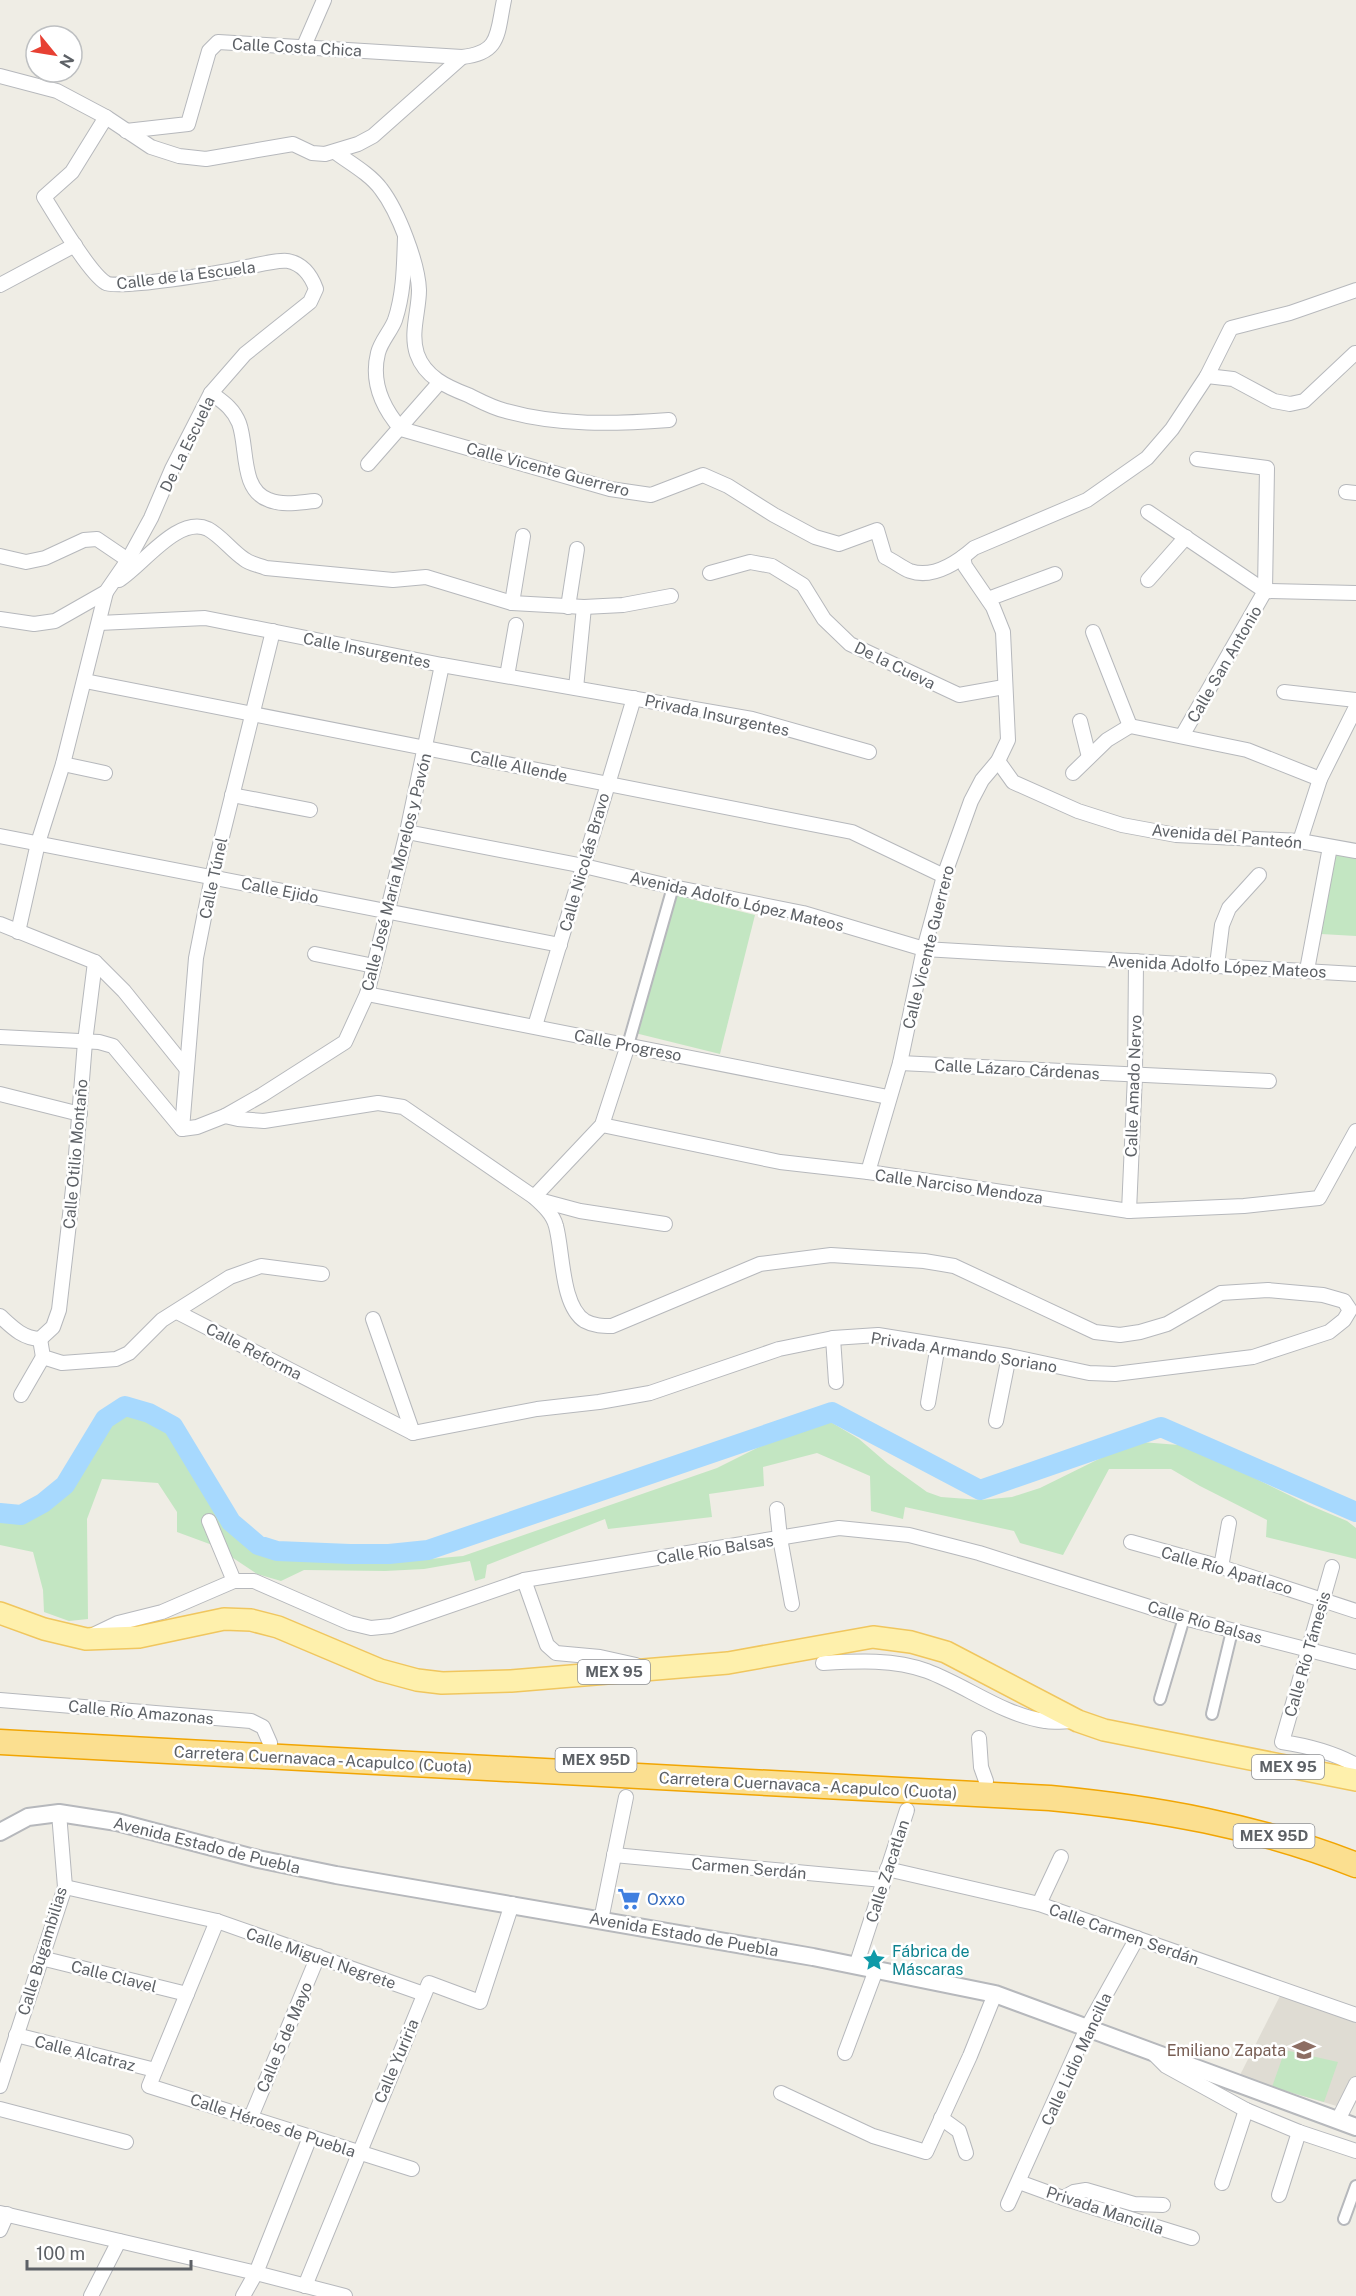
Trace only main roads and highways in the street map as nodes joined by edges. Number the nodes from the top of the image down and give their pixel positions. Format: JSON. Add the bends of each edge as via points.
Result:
{"nodes":[{"id":1,"x":0,"y":1613,"type":"edge"},
{"id":2,"x":0,"y":1726,"type":"edge"},
{"id":3,"x":0,"y":1742,"type":"edge"},
{"id":4,"x":1354,"y":1772,"type":"edge"},
{"id":5,"x":1356,"y":1851,"type":"edge"},
{"id":6,"x":1356,"y":1865,"type":"edge"}],
"edges":[{"from":1,"to":4,"type":"main road","number":"MEX 95","via":[[86,1639],[139,1637],[224,1619],[251,1620],[278,1627],[380,1670],[442,1683],[728,1663],[873,1638],[911,1642],[946,1652],[1078,1721],[1104,1730]]},
{"from":2,"to":5,"type":"highway","name":"Carretera Cuernavaca - Acapulco (Cuota)","number":"MEX 95D","via":[[1095,1789],[1239,1813]]},
{"from":3,"to":6,"type":"highway","name":"Carretera Cuernavaca - Acapulco (Cuota)","number":"MEX 95D","via":[[1050,1798],[1139,1808],[1239,1827]]}]}
